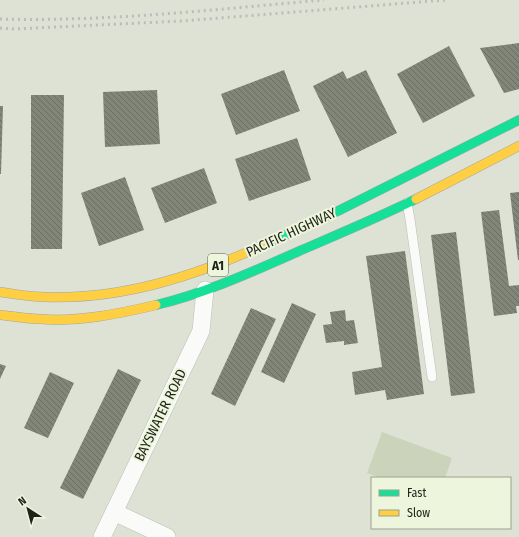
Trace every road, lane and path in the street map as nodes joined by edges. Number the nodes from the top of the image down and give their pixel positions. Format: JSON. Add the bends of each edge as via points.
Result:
{"nodes":[{"id":1,"x":519,"y":120,"type":"edge"},
{"id":2,"x":519,"y":146,"type":"edge"},
{"id":3,"x":407,"y":203,"type":"junction"},
{"id":4,"x":205,"y":290,"type":"junction"},
{"id":5,"x":0,"y":292,"type":"edge"},
{"id":6,"x":0,"y":315,"type":"edge"},
{"id":7,"x":432,"y":377,"type":"dead end"},
{"id":8,"x":114,"y":512,"type":"junction"},
{"id":9,"x":102,"y":537,"type":"edge"},
{"id":10,"x":167,"y":537,"type":"edge"}],
"edges":[{"from":1,"to":5,"type":"highway","name":"PACIFIC HIGHWAY","number":"A1","via":[[266,245],[202,271],[142,288],[90,297],[48,298]]},
{"from":2,"to":3,"type":"highway","name":"PACIFIC HIGHWAY","number":"A1"},
{"from":3,"to":4,"type":"highway","name":"PACIFIC HIGHWAY","number":"A1"},
{"from":3,"to":7,"type":"lane"},
{"from":4,"to":6,"type":"highway","name":"PACIFIC HIGHWAY","number":"A1","via":[[144,309],[92,318],[49,320]]},
{"from":4,"to":8,"type":"street","name":"BAYSWATER ROAD","via":[[201,331]]},
{"from":8,"to":9,"type":"street","name":"BAYSWATER ROAD"},
{"from":8,"to":10,"type":"street"}]}
